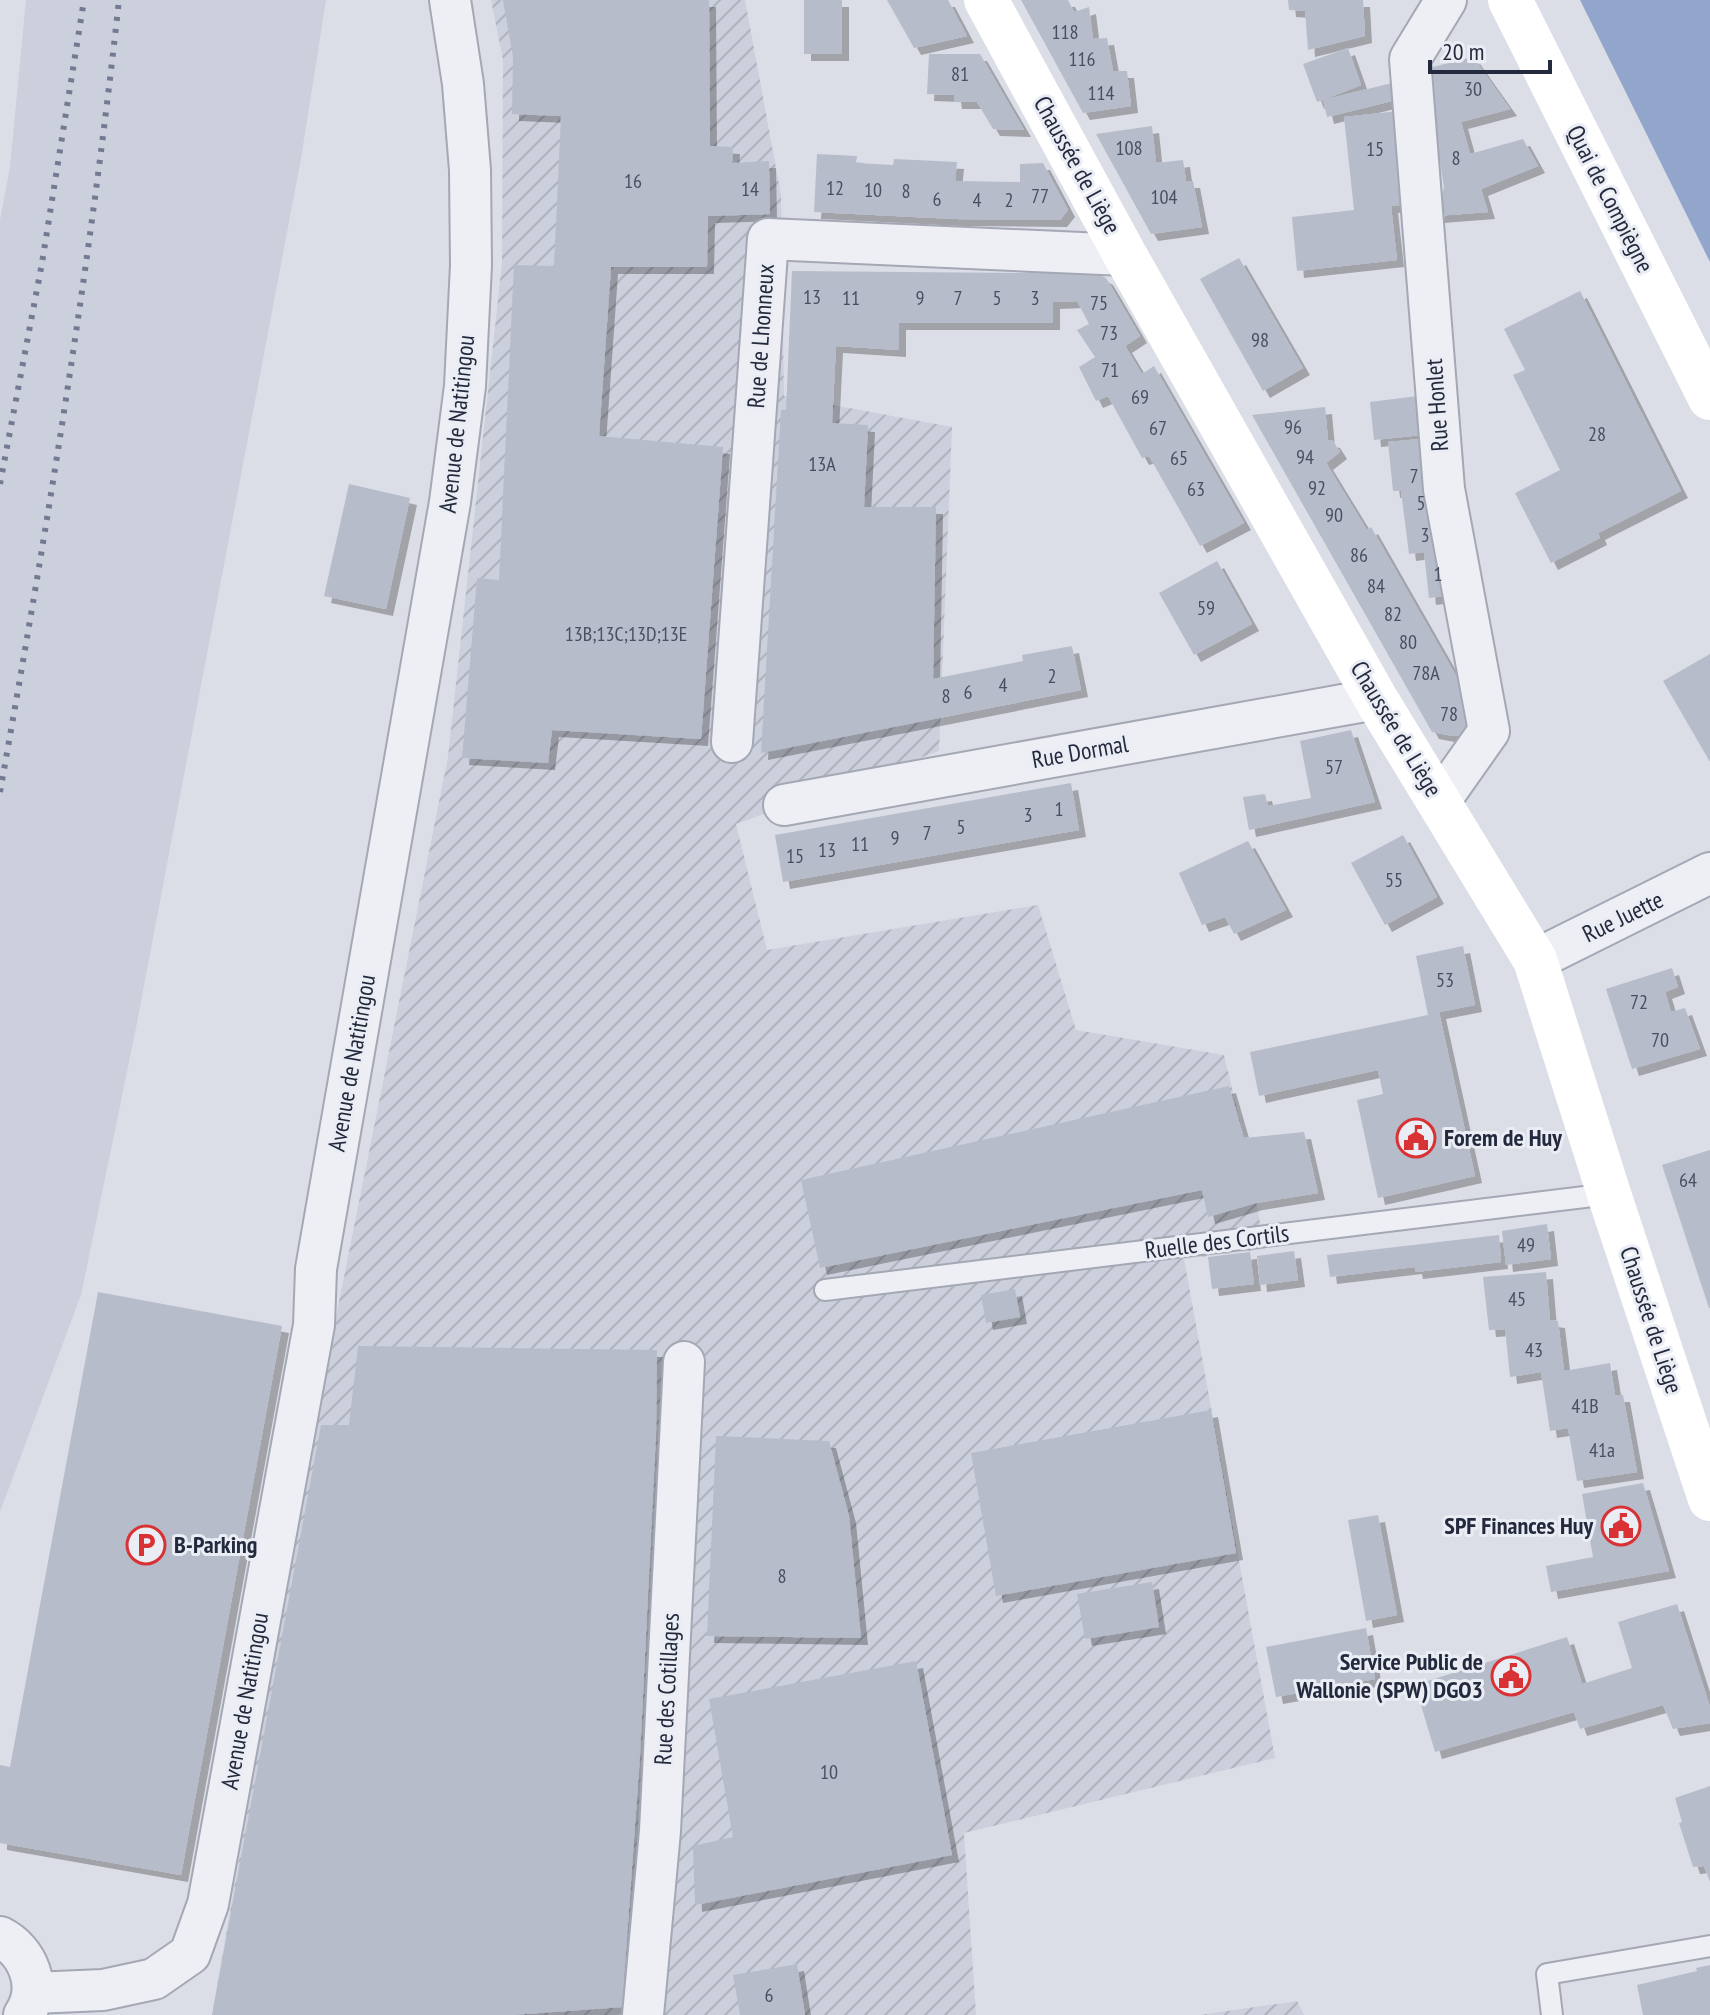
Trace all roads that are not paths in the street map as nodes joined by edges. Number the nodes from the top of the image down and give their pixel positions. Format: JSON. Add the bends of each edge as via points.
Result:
{"nodes":[{"id":1,"x":450,"y":0,"type":"edge"},
{"id":2,"x":986,"y":0,"type":"edge"},
{"id":3,"x":1446,"y":0,"type":"edge"},
{"id":4,"x":1510,"y":0,"type":"edge"},
{"id":5,"x":1125,"y":255,"type":"junction"},
{"id":6,"x":1710,"y":398,"type":"edge"},
{"id":7,"x":1376,"y":699,"type":"junction"},
{"id":8,"x":732,"y":742,"type":"dead end"},
{"id":9,"x":1439,"y":802,"type":"junction"},
{"id":10,"x":784,"y":805,"type":"dead end"},
{"id":11,"x":1710,"y":873,"type":"edge"},
{"id":12,"x":1535,"y":960,"type":"junction"},
{"id":13,"x":1609,"y":1194,"type":"junction"},
{"id":14,"x":825,"y":1290,"type":"dead end"},
{"id":15,"x":684,"y":1362,"type":"dead end"},
{"id":16,"x":1710,"y":1499,"type":"edge"},
{"id":17,"x":0,"y":1937,"type":"edge"},
{"id":18,"x":1710,"y":1946,"type":"edge"},
{"id":19,"x":29,"y":2004,"type":"edge"},
{"id":20,"x":643,"y":2015,"type":"edge"},
{"id":21,"x":1552,"y":2015,"type":"edge"}],
"edges":[{"from":1,"to":19,"type":"street","name":"Avenue de Natitingou","via":[[470,170],[463,400],[450,502],[316,1269],[314,1325],[208,1904],[190,1954],[154,1979]]},
{"from":2,"to":5,"type":"street","name":"Chaussée de Liège"},
{"from":3,"to":9,"type":"street","name":"Rue Honlet","via":[[1410,59],[1444,489],[1489,731]]},
{"from":4,"to":6,"type":"street","name":"Quai de Compiègne"},
{"from":5,"to":7,"type":"street","name":"Chaussée de Liège"},
{"from":5,"to":8,"type":"street","name":"Rue de Lhonneux","via":[[768,239]]},
{"from":7,"to":9,"type":"street","name":"Chaussée de Liège"},
{"from":7,"to":10,"type":"street","name":"Rue Dormal"},
{"from":9,"to":12,"type":"street","name":"Chaussée de Liège"},
{"from":11,"to":12,"type":"street","name":"Rue Juette"},
{"from":12,"to":13,"type":"street","name":"Chaussée de Liège"},
{"from":13,"to":14,"type":"lane","name":"Ruelle des Cortils"},
{"from":13,"to":16,"type":"street","name":"Chaussée de Liège"},
{"from":15,"to":20,"type":"street","name":"Rue des Cotillages","via":[[660,1831]]},
{"from":17,"to":19,"type":"street","via":[[26,1961],[32,1976]]},
{"from":18,"to":21,"type":"lane","via":[[1547,1974]]}]}
